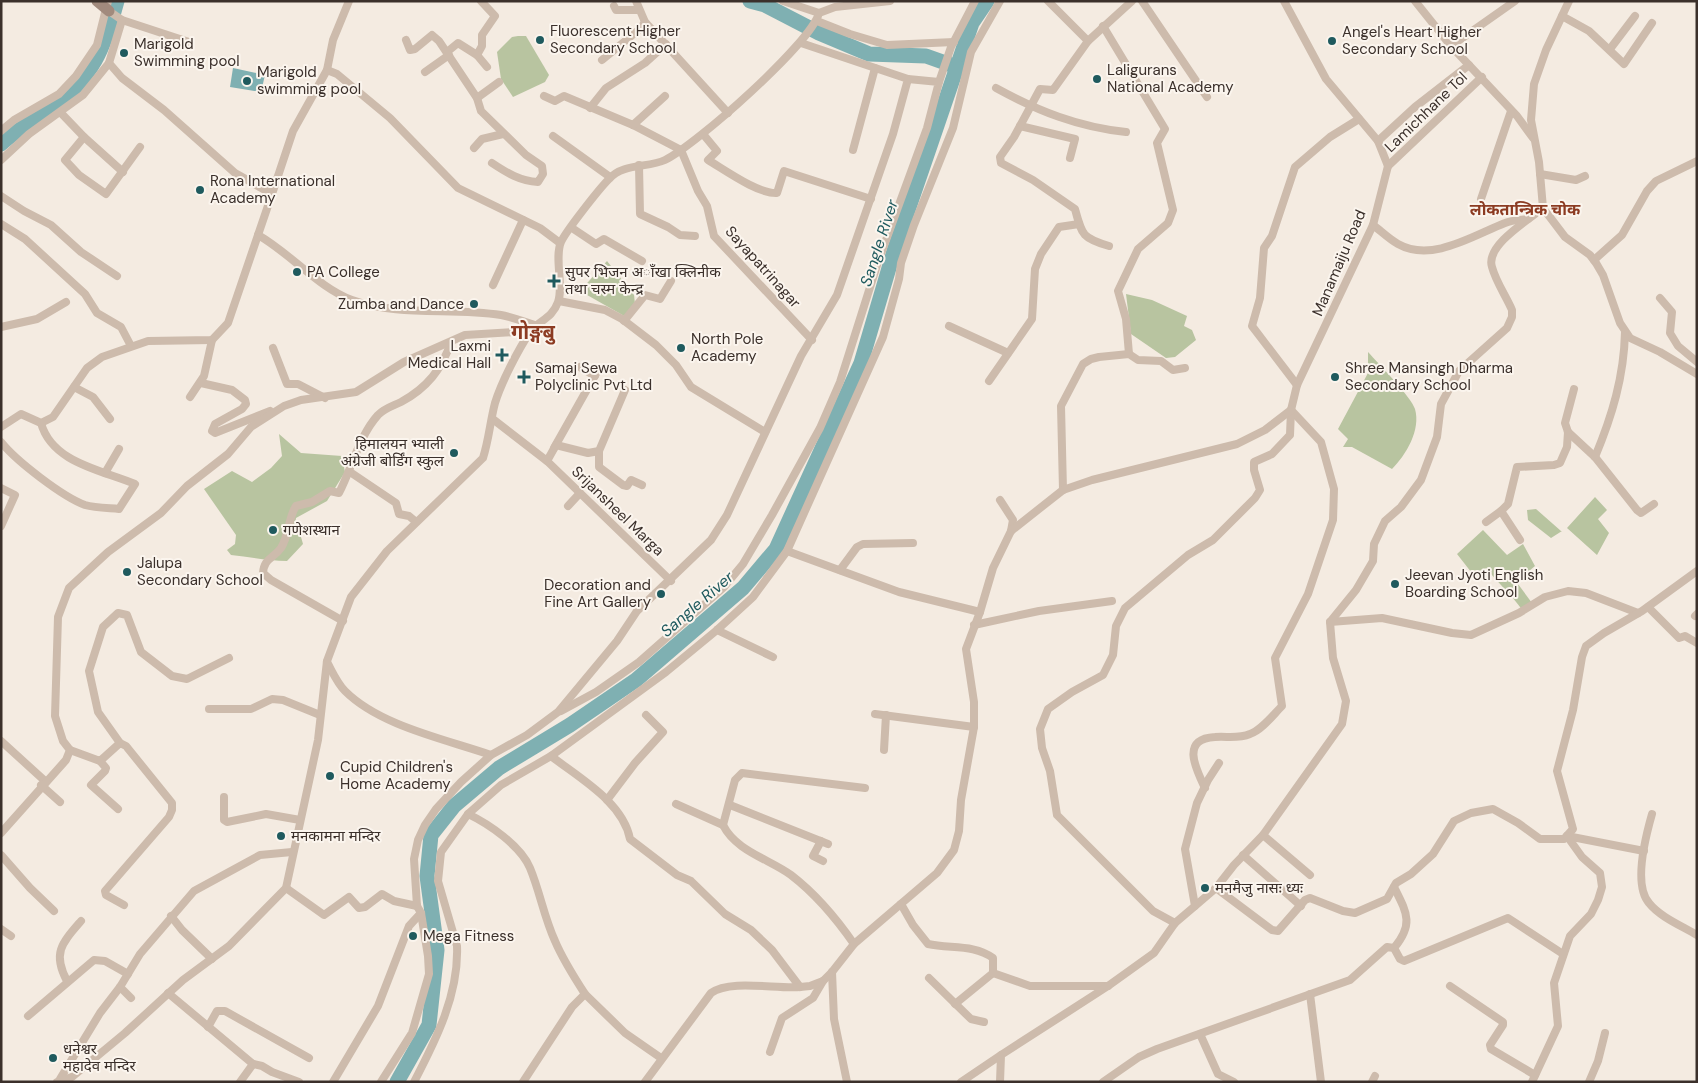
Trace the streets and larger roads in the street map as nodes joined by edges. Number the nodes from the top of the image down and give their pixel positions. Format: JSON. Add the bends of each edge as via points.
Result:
{"nodes":[{"id":1,"x":349,"y":1,"type":"edge"},
{"id":2,"x":480,"y":1,"type":"edge"},
{"id":3,"x":783,"y":1,"type":"edge"},
{"id":4,"x":890,"y":1,"type":"edge"},
{"id":5,"x":976,"y":1,"type":"edge"},
{"id":6,"x":1000,"y":1,"type":"edge"},
{"id":7,"x":1048,"y":1,"type":"edge"},
{"id":8,"x":1132,"y":1,"type":"edge"},
{"id":9,"x":1142,"y":1,"type":"edge"},
{"id":10,"x":1284,"y":1,"type":"edge"},
{"id":11,"x":1415,"y":1,"type":"edge"},
{"id":12,"x":1515,"y":1,"type":"edge"},
{"id":13,"x":1566,"y":3,"type":"edge"},
{"id":14,"x":797,"y":4,"type":"edge"},
{"id":15,"x":105,"y":5,"type":"edge"},
{"id":16,"x":614,"y":6,"type":"dead end"},
{"id":17,"x":638,"y":7,"type":"edge"},
{"id":18,"x":1562,"y":16,"type":"junction"},
{"id":19,"x":1635,"y":16,"type":"dead end"},
{"id":20,"x":818,"y":17,"type":"junction"},
{"id":21,"x":121,"y":19,"type":"junction"},
{"id":22,"x":645,"y":22,"type":"junction"},
{"id":23,"x":1652,"y":23,"type":"dead end"},
{"id":24,"x":1103,"y":26,"type":"junction"},
{"id":25,"x":406,"y":40,"type":"dead end"},
{"id":26,"x":803,"y":40,"type":"junction"},
{"id":27,"x":1088,"y":41,"type":"junction"},
{"id":28,"x":189,"y":42,"type":"dead end"},
{"id":29,"x":666,"y":44,"type":"junction"},
{"id":30,"x":953,"y":44,"type":"junction"},
{"id":31,"x":1451,"y":46,"type":"junction"},
{"id":32,"x":1610,"y":49,"type":"junction"},
{"id":33,"x":448,"y":53,"type":"junction"},
{"id":34,"x":477,"y":54,"type":"junction"},
{"id":35,"x":602,"y":60,"type":"dead end"},
{"id":36,"x":109,"y":63,"type":"junction"},
{"id":37,"x":1469,"y":65,"type":"junction"},
{"id":38,"x":487,"y":67,"type":"dead end"},
{"id":39,"x":875,"y":68,"type":"junction"},
{"id":40,"x":326,"y":70,"type":"junction"},
{"id":41,"x":425,"y":72,"type":"dead end"},
{"id":42,"x":1482,"y":77,"type":"junction"},
{"id":43,"x":908,"y":79,"type":"junction"},
{"id":44,"x":499,"y":82,"type":"dead end"},
{"id":45,"x":939,"y":82,"type":"junction"},
{"id":46,"x":996,"y":88,"type":"dead end"},
{"id":47,"x":544,"y":96,"type":"dead end"},
{"id":48,"x":665,"y":96,"type":"dead end"},
{"id":49,"x":1207,"y":97,"type":"dead end"},
{"id":50,"x":477,"y":98,"type":"junction"},
{"id":51,"x":1030,"y":107,"type":"junction"},
{"id":52,"x":590,"y":108,"type":"junction"},
{"id":53,"x":1511,"y":111,"type":"junction"},
{"id":54,"x":62,"y":112,"type":"junction"},
{"id":55,"x":728,"y":113,"type":"junction"},
{"id":56,"x":1359,"y":120,"type":"junction"},
{"id":57,"x":633,"y":125,"type":"junction"},
{"id":58,"x":1020,"y":126,"type":"junction"},
{"id":59,"x":1,"y":131,"type":"edge"},
{"id":60,"x":1126,"y":132,"type":"dead end"},
{"id":61,"x":503,"y":134,"type":"junction"},
{"id":62,"x":703,"y":134,"type":"junction"},
{"id":63,"x":553,"y":136,"type":"dead end"},
{"id":64,"x":84,"y":137,"type":"junction"},
{"id":65,"x":1378,"y":141,"type":"junction"},
{"id":66,"x":1535,"y":141,"type":"junction"},
{"id":67,"x":140,"y":147,"type":"dead end"},
{"id":68,"x":474,"y":148,"type":"dead end"},
{"id":69,"x":681,"y":150,"type":"junction"},
{"id":70,"x":853,"y":150,"type":"dead end"},
{"id":71,"x":1070,"y":158,"type":"dead end"},
{"id":72,"x":1,"y":160,"type":"edge"},
{"id":73,"x":1697,"y":162,"type":"edge"},
{"id":74,"x":492,"y":163,"type":"dead end"},
{"id":75,"x":639,"y":165,"type":"junction"},
{"id":76,"x":1388,"y":166,"type":"junction"},
{"id":77,"x":123,"y":172,"type":"junction"},
{"id":78,"x":1540,"y":174,"type":"junction"},
{"id":79,"x":1585,"y":176,"type":"dead end"},
{"id":80,"x":610,"y":177,"type":"junction"},
{"id":81,"x":272,"y":194,"type":"junction"},
{"id":82,"x":1,"y":196,"type":"edge"},
{"id":83,"x":871,"y":199,"type":"junction"},
{"id":84,"x":1481,"y":199,"type":"dead end"},
{"id":85,"x":1543,"y":208,"type":"junction"},
{"id":86,"x":1530,"y":219,"type":"junction"},
{"id":87,"x":523,"y":220,"type":"junction"},
{"id":88,"x":1,"y":224,"type":"edge"},
{"id":89,"x":1079,"y":224,"type":"junction"},
{"id":90,"x":1373,"y":226,"type":"junction"},
{"id":91,"x":572,"y":228,"type":"junction"},
{"id":92,"x":258,"y":235,"type":"junction"},
{"id":93,"x":695,"y":236,"type":"dead end"},
{"id":94,"x":560,"y":243,"type":"junction"},
{"id":95,"x":1109,"y":246,"type":"dead end"},
{"id":96,"x":1594,"y":260,"type":"junction"},
{"id":97,"x":642,"y":261,"type":"dead end"},
{"id":98,"x":116,"y":276,"type":"dead end"},
{"id":99,"x":671,"y":281,"type":"dead end"},
{"id":100,"x":493,"y":286,"type":"dead end"},
{"id":101,"x":1660,"y":298,"type":"dead end"},
{"id":102,"x":559,"y":301,"type":"junction"},
{"id":103,"x":66,"y":302,"type":"dead end"},
{"id":104,"x":624,"y":321,"type":"junction"},
{"id":105,"x":949,"y":326,"type":"dead end"},
{"id":106,"x":1,"y":327,"type":"edge"},
{"id":107,"x":534,"y":328,"type":"junction"},
{"id":108,"x":1625,"y":332,"type":"junction"},
{"id":109,"x":212,"y":340,"type":"junction"},
{"id":110,"x":812,"y":340,"type":"junction"},
{"id":111,"x":451,"y":342,"type":"junction"},
{"id":112,"x":131,"y":346,"type":"junction"},
{"id":113,"x":273,"y":348,"type":"dead end"},
{"id":114,"x":1008,"y":353,"type":"junction"},
{"id":115,"x":1129,"y":354,"type":"junction"},
{"id":116,"x":580,"y":367,"type":"dead end"},
{"id":117,"x":1185,"y":368,"type":"dead end"},
{"id":118,"x":1696,"y":368,"type":"edge"},
{"id":119,"x":988,"y":381,"type":"dead end"},
{"id":120,"x":201,"y":383,"type":"junction"},
{"id":121,"x":1297,"y":385,"type":"junction"},
{"id":122,"x":74,"y":387,"type":"junction"},
{"id":123,"x":1574,"y":389,"type":"dead end"},
{"id":124,"x":625,"y":390,"type":"dead end"},
{"id":125,"x":190,"y":397,"type":"dead end"},
{"id":126,"x":325,"y":398,"type":"junction"},
{"id":127,"x":284,"y":406,"type":"junction"},
{"id":128,"x":1291,"y":410,"type":"junction"},
{"id":129,"x":110,"y":419,"type":"dead end"},
{"id":130,"x":494,"y":420,"type":"junction"},
{"id":131,"x":41,"y":423,"type":"junction"},
{"id":132,"x":1,"y":427,"type":"edge"},
{"id":133,"x":765,"y":432,"type":"junction"},
{"id":134,"x":1568,"y":432,"type":"junction"},
{"id":135,"x":1,"y":442,"type":"edge"},
{"id":136,"x":554,"y":448,"type":"junction"},
{"id":137,"x":119,"y":449,"type":"dead end"},
{"id":138,"x":599,"y":451,"type":"junction"},
{"id":139,"x":1595,"y":457,"type":"junction"},
{"id":140,"x":547,"y":461,"type":"junction"},
{"id":141,"x":350,"y":472,"type":"junction"},
{"id":142,"x":105,"y":473,"type":"junction"},
{"id":143,"x":642,"y":485,"type":"dead end"},
{"id":144,"x":1,"y":488,"type":"edge"},
{"id":145,"x":1063,"y":490,"type":"junction"},
{"id":146,"x":580,"y":493,"type":"junction"},
{"id":147,"x":1000,"y":500,"type":"dead end"},
{"id":148,"x":1654,"y":504,"type":"dead end"},
{"id":149,"x":568,"y":506,"type":"dead end"},
{"id":150,"x":1501,"y":511,"type":"junction"},
{"id":151,"x":416,"y":522,"type":"junction"},
{"id":152,"x":1486,"y":522,"type":"dead end"},
{"id":153,"x":1,"y":526,"type":"edge"},
{"id":154,"x":1011,"y":531,"type":"junction"},
{"id":155,"x":1520,"y":540,"type":"dead end"},
{"id":156,"x":913,"y":543,"type":"dead end"},
{"id":157,"x":787,"y":551,"type":"junction"},
{"id":158,"x":840,"y":570,"type":"junction"},
{"id":159,"x":1697,"y":571,"type":"edge"},
{"id":160,"x":671,"y":580,"type":"junction"},
{"id":161,"x":1112,"y":601,"type":"dead end"},
{"id":162,"x":1648,"y":607,"type":"junction"},
{"id":163,"x":980,"y":612,"type":"junction"},
{"id":164,"x":1638,"y":613,"type":"junction"},
{"id":165,"x":343,"y":621,"type":"junction"},
{"id":166,"x":1330,"y":622,"type":"junction"},
{"id":167,"x":974,"y":625,"type":"junction"},
{"id":168,"x":717,"y":630,"type":"junction"},
{"id":169,"x":1697,"y":643,"type":"edge"},
{"id":170,"x":773,"y":657,"type":"dead end"},
{"id":171,"x":230,"y":658,"type":"dead end"},
{"id":172,"x":327,"y":661,"type":"junction"},
{"id":173,"x":209,"y":709,"type":"dead end"},
{"id":174,"x":558,"y":712,"type":"junction"},
{"id":175,"x":875,"y":714,"type":"dead end"},
{"id":176,"x":320,"y":715,"type":"junction"},
{"id":177,"x":886,"y":715,"type":"junction"},
{"id":178,"x":646,"y":716,"type":"dead end"},
{"id":179,"x":974,"y":727,"type":"junction"},
{"id":180,"x":1,"y":740,"type":"edge"},
{"id":181,"x":120,"y":743,"type":"junction"},
{"id":182,"x":70,"y":750,"type":"junction"},
{"id":183,"x":884,"y":750,"type":"dead end"},
{"id":184,"x":491,"y":756,"type":"junction"},
{"id":185,"x":551,"y":756,"type":"junction"},
{"id":186,"x":100,"y":761,"type":"junction"},
{"id":187,"x":1219,"y":763,"type":"dead end"},
{"id":188,"x":43,"y":783,"type":"junction"},
{"id":189,"x":865,"y":788,"type":"dead end"},
{"id":190,"x":1205,"y":788,"type":"junction"},
{"id":191,"x":224,"y":796,"type":"dead end"},
{"id":192,"x":607,"y":800,"type":"junction"},
{"id":193,"x":60,"y":802,"type":"dead end"},
{"id":194,"x":676,"y":804,"type":"dead end"},
{"id":195,"x":730,"y":805,"type":"junction"},
{"id":196,"x":118,"y":809,"type":"dead end"},
{"id":197,"x":468,"y":814,"type":"junction"},
{"id":198,"x":1652,"y":814,"type":"dead end"},
{"id":199,"x":300,"y":820,"type":"junction"},
{"id":200,"x":723,"y":825,"type":"junction"},
{"id":201,"x":3,"y":828,"type":"edge"},
{"id":202,"x":1263,"y":835,"type":"junction"},
{"id":203,"x":1567,"y":836,"type":"junction"},
{"id":204,"x":1644,"y":851,"type":"junction"},
{"id":205,"x":292,"y":852,"type":"junction"},
{"id":206,"x":1,"y":855,"type":"edge"},
{"id":207,"x":1243,"y":855,"type":"junction"},
{"id":208,"x":823,"y":861,"type":"dead end"},
{"id":209,"x":1310,"y":876,"type":"dead end"},
{"id":210,"x":1394,"y":887,"type":"junction"},
{"id":211,"x":286,"y":888,"type":"junction"},
{"id":212,"x":1216,"y":888,"type":"junction"},
{"id":213,"x":901,"y":904,"type":"junction"},
{"id":214,"x":124,"y":905,"type":"dead end"},
{"id":215,"x":1195,"y":906,"type":"junction"},
{"id":216,"x":1301,"y":906,"type":"junction"},
{"id":217,"x":419,"y":909,"type":"junction"},
{"id":218,"x":54,"y":911,"type":"dead end"},
{"id":219,"x":171,"y":916,"type":"junction"},
{"id":220,"x":81,"y":921,"type":"dead end"},
{"id":221,"x":1175,"y":923,"type":"junction"},
{"id":222,"x":1,"y":929,"type":"edge"},
{"id":223,"x":1697,"y":935,"type":"edge"},
{"id":224,"x":12,"y":936,"type":"dead end"},
{"id":225,"x":854,"y":944,"type":"junction"},
{"id":226,"x":1394,"y":948,"type":"junction"},
{"id":227,"x":1563,"y":954,"type":"junction"},
{"id":228,"x":212,"y":959,"type":"junction"},
{"id":229,"x":832,"y":972,"type":"junction"},
{"id":230,"x":993,"y":973,"type":"junction"},
{"id":231,"x":128,"y":974,"type":"junction"},
{"id":232,"x":929,"y":978,"type":"dead end"},
{"id":233,"x":66,"y":981,"type":"junction"},
{"id":234,"x":823,"y":981,"type":"junction"},
{"id":235,"x":1108,"y":986,"type":"junction"},
{"id":236,"x":1450,"y":986,"type":"dead end"},
{"id":237,"x":120,"y":987,"type":"junction"},
{"id":238,"x":800,"y":987,"type":"junction"},
{"id":239,"x":168,"y":993,"type":"junction"},
{"id":240,"x":585,"y":994,"type":"junction"},
{"id":241,"x":1310,"y":994,"type":"junction"},
{"id":242,"x":130,"y":998,"type":"dead end"},
{"id":243,"x":955,"y":1004,"type":"junction"},
{"id":244,"x":28,"y":1016,"type":"dead end"},
{"id":245,"x":984,"y":1022,"type":"dead end"},
{"id":246,"x":208,"y":1027,"type":"junction"},
{"id":247,"x":1605,"y":1032,"type":"dead end"},
{"id":248,"x":1200,"y":1034,"type":"junction"},
{"id":249,"x":770,"y":1052,"type":"dead end"},
{"id":250,"x":1001,"y":1055,"type":"junction"},
{"id":251,"x":309,"y":1058,"type":"dead end"},
{"id":252,"x":660,"y":1058,"type":"junction"},
{"id":253,"x":252,"y":1064,"type":"junction"},
{"id":254,"x":1534,"y":1078,"type":"edge"},
{"id":255,"x":73,"y":1079,"type":"edge"},
{"id":256,"x":59,"y":1080,"type":"edge"},
{"id":257,"x":240,"y":1082,"type":"edge"},
{"id":258,"x":299,"y":1082,"type":"edge"},
{"id":259,"x":333,"y":1082,"type":"edge"},
{"id":260,"x":380,"y":1082,"type":"edge"},
{"id":261,"x":414,"y":1082,"type":"edge"},
{"id":262,"x":522,"y":1082,"type":"edge"},
{"id":263,"x":645,"y":1082,"type":"edge"},
{"id":264,"x":847,"y":1082,"type":"edge"},
{"id":265,"x":961,"y":1082,"type":"edge"},
{"id":266,"x":1000,"y":1082,"type":"edge"},
{"id":267,"x":1103,"y":1082,"type":"edge"},
{"id":268,"x":1234,"y":1082,"type":"edge"},
{"id":269,"x":1321,"y":1082,"type":"edge"},
{"id":270,"x":1589,"y":1082,"type":"edge"}],
"edges":[{"from":1,"to":40,"type":"street","via":[[333,40]]},
{"from":2,"to":34,"type":"street","via":[[495,16],[482,35],[482,46]]},
{"from":3,"to":14,"type":"street"},
{"from":4,"to":20,"type":"street","via":[[841,6]]},
{"from":5,"to":30,"type":"street"},
{"from":6,"to":157,"type":"street","via":[[971,52],[953,128],[901,263],[883,337]]},
{"from":7,"to":27,"type":"street"},
{"from":8,"to":24,"type":"street"},
{"from":9,"to":49,"type":"street"},
{"from":10,"to":56,"type":"street","via":[[1326,79]]},
{"from":11,"to":31,"type":"street"},
{"from":12,"to":31,"type":"street"},
{"from":13,"to":18,"type":"street"},
{"from":14,"to":20,"type":"street"},
{"from":15,"to":21,"type":"street"},
{"from":15,"to":59,"type":"street","via":[[102,33],[76,76],[59,94]]},
{"from":16,"to":17,"type":"street","via":[[616,10]]},
{"from":17,"to":22,"type":"street"},
{"from":18,"to":32,"type":"street","via":[[1589,30]]},
{"from":18,"to":66,"type":"street","via":[[1534,84],[1531,120]]},
{"from":19,"to":32,"type":"street"},
{"from":20,"to":26,"type":"street"},
{"from":20,"to":30,"type":"street","via":[[850,34],[887,45]]},
{"from":21,"to":28,"type":"street"},
{"from":21,"to":36,"type":"street"},
{"from":22,"to":29,"type":"street"},
{"from":22,"to":35,"type":"street"},
{"from":23,"to":32,"type":"street","via":[[1624,64]]},
{"from":24,"to":27,"type":"street"},
{"from":24,"to":115,"type":"street","via":[[1165,129],[1157,143],[1173,210],[1168,223],[1138,249],[1118,291],[1126,319]]},
{"from":25,"to":33,"type":"street","via":[[410,50],[432,35]]},
{"from":26,"to":39,"type":"street"},
{"from":26,"to":55,"type":"street"},
{"from":27,"to":51,"type":"street","via":[[1053,90],[1040,89]]},
{"from":29,"to":52,"type":"street","via":[[645,63],[606,88]]},
{"from":29,"to":55,"type":"street"},
{"from":30,"to":45,"type":"street"},
{"from":31,"to":37,"type":"street"},
{"from":33,"to":34,"type":"street","via":[[458,43]]},
{"from":33,"to":41,"type":"street"},
{"from":33,"to":50,"type":"street"},
{"from":34,"to":38,"type":"street"},
{"from":36,"to":54,"type":"street","via":[[84,95]]},
{"from":36,"to":81,"type":"street","via":[[122,78],[178,121],[235,173]]},
{"from":37,"to":42,"type":"street"},
{"from":37,"to":65,"type":"street"},
{"from":39,"to":43,"type":"street"},
{"from":39,"to":70,"type":"street"},
{"from":40,"to":81,"type":"street","via":[[293,131]]},
{"from":40,"to":87,"type":"street","via":[[337,74],[390,118],[458,188]]},
{"from":42,"to":53,"type":"street"},
{"from":42,"to":76,"type":"street","name":"Lamichhane Tol"},
{"from":43,"to":45,"type":"street"},
{"from":43,"to":83,"type":"street"},
{"from":44,"to":50,"type":"street"},
{"from":45,"to":174,"type":"street","via":[[927,128],[878,262],[840,382],[820,428],[743,564],[724,587],[639,662],[596,692]]},
{"from":46,"to":51,"type":"street"},
{"from":47,"to":52,"type":"street","via":[[555,101],[564,96]]},
{"from":48,"to":57,"type":"street"},
{"from":50,"to":61,"type":"street","via":[[480,111]]},
{"from":51,"to":58,"type":"street"},
{"from":51,"to":60,"type":"street","via":[[1092,128]]},
{"from":52,"to":57,"type":"street"},
{"from":53,"to":66,"type":"street"},
{"from":53,"to":84,"type":"street"},
{"from":54,"to":64,"type":"street"},
{"from":54,"to":72,"type":"street","via":[[29,134]]},
{"from":55,"to":62,"type":"street"},
{"from":56,"to":65,"type":"street"},
{"from":56,"to":121,"type":"street","via":[[1330,137],[1296,166],[1272,236],[1264,248],[1260,298],[1252,326]]},
{"from":57,"to":69,"type":"street"},
{"from":58,"to":71,"type":"street","via":[[1075,139]]},
{"from":58,"to":89,"type":"street","via":[[1000,158],[1001,163],[1075,209]]},
{"from":61,"to":68,"type":"street","via":[[482,139]]},
{"from":61,"to":74,"type":"street","via":[[542,166],[543,174],[538,182],[531,182],[511,176]]},
{"from":62,"to":69,"type":"street"},
{"from":62,"to":83,"type":"street","via":[[717,151],[708,160],[765,190],[777,193],[784,171]]},
{"from":63,"to":80,"type":"street"},
{"from":64,"to":77,"type":"street"},
{"from":64,"to":77,"type":"street","via":[[65,160],[79,175],[106,194]]},
{"from":65,"to":76,"type":"street"},
{"from":66,"to":78,"type":"street"},
{"from":67,"to":77,"type":"street"},
{"from":69,"to":75,"type":"street","via":[[664,161]]},
{"from":69,"to":110,"type":"street","name":"Sayapatrinagar","via":[[707,206],[714,236]]},
{"from":73,"to":96,"type":"street","via":[[1656,181],[1622,235]]},
{"from":75,"to":80,"type":"street"},
{"from":75,"to":93,"type":"street","via":[[640,214],[680,235]]},
{"from":76,"to":90,"type":"street","name":"Manamaiju Road"},
{"from":78,"to":79,"type":"street","via":[[1576,180]]},
{"from":78,"to":85,"type":"street"},
{"from":80,"to":91,"type":"street"},
{"from":81,"to":92,"type":"street"},
{"from":82,"to":98,"type":"street","via":[[51,225],[81,252]]},
{"from":83,"to":110,"type":"street","via":[[837,295]]},
{"from":85,"to":86,"type":"street"},
{"from":85,"to":96,"type":"street","via":[[1565,237]]},
{"from":86,"to":90,"type":"street","via":[[1507,222],[1468,242],[1414,249],[1399,244]]},
{"from":86,"to":166,"type":"street","via":[[1500,242],[1493,254],[1491,265],[1512,310],[1507,328],[1453,380],[1441,404],[1438,437],[1421,480],[1401,507],[1385,521],[1374,544],[1373,562]]},
{"from":87,"to":94,"type":"street"},
{"from":87,"to":100,"type":"street"},
{"from":88,"to":112,"type":"street","via":[[25,239],[85,294],[97,313],[121,328]]},
{"from":89,"to":95,"type":"street","via":[[1080,231],[1089,240]]},
{"from":89,"to":114,"type":"street","via":[[1059,226],[1041,254],[1033,285],[1032,320]]},
{"from":90,"to":121,"type":"street","name":"Manamaiju Road"},
{"from":91,"to":94,"type":"street"},
{"from":91,"to":97,"type":"street","via":[[596,244],[604,240]]},
{"from":92,"to":107,"type":"street","via":[[337,294],[352,300],[414,312],[501,315]]},
{"from":92,"to":109,"type":"street","via":[[228,323]]},
{"from":94,"to":102,"type":"street"},
{"from":96,"to":108,"type":"street"},
{"from":99,"to":104,"type":"street","via":[[660,299],[645,295]]},
{"from":101,"to":118,"type":"street","via":[[1672,312],[1670,333]]},
{"from":102,"to":104,"type":"street","via":[[605,310]]},
{"from":102,"to":107,"type":"street","via":[[547,320]]},
{"from":103,"to":106,"type":"street","via":[[37,319]]},
{"from":104,"to":133,"type":"street","via":[[656,345],[676,365],[691,387]]},
{"from":105,"to":114,"type":"street"},
{"from":107,"to":111,"type":"street","via":[[465,335]]},
{"from":107,"to":130,"type":"street","via":[[496,403]]},
{"from":108,"to":118,"type":"street","via":[[1630,338],[1678,364]]},
{"from":108,"to":139,"type":"street","via":[[1618,391]]},
{"from":109,"to":112,"type":"street","via":[[148,341]]},
{"from":109,"to":120,"type":"street"},
{"from":110,"to":133,"type":"street","via":[[800,356]]},
{"from":111,"to":126,"type":"street","via":[[404,362],[356,392]]},
{"from":111,"to":141,"type":"street","via":[[442,366],[426,385],[377,416],[359,445]]},
{"from":112,"to":122,"type":"street","via":[[102,357],[86,368]]},
{"from":113,"to":126,"type":"street","via":[[287,384],[298,384]]},
{"from":114,"to":119,"type":"street"},
{"from":115,"to":117,"type":"street","via":[[1138,360],[1160,361],[1173,370]]},
{"from":115,"to":145,"type":"street","via":[[1091,359],[1084,364],[1070,387],[1061,406]]},
{"from":116,"to":136,"type":"street","via":[[596,373]]},
{"from":120,"to":125,"type":"street"},
{"from":120,"to":127,"type":"street","via":[[232,390],[245,400],[242,409],[215,424],[212,431],[215,433]]},
{"from":121,"to":128,"type":"street","name":"Manamaiju Road"},
{"from":122,"to":129,"type":"street","via":[[93,397]]},
{"from":122,"to":131,"type":"street","via":[[53,417]]},
{"from":123,"to":134,"type":"street","via":[[1565,424]]},
{"from":124,"to":138,"type":"street"},
{"from":126,"to":127,"type":"street","via":[[301,400]]},
{"from":127,"to":182,"type":"street","via":[[252,427],[228,454],[187,486],[161,513],[108,552],[69,588],[58,617],[55,716],[63,741]]},
{"from":128,"to":145,"type":"street","via":[[1265,430],[1236,444]]},
{"from":128,"to":190,"type":"street","via":[[1321,442],[1334,489],[1334,520],[1308,594],[1275,658],[1282,706],[1252,734],[1212,737],[1199,742],[1192,758]]},
{"from":128,"to":221,"type":"street","name":"Manamaiju Road","via":[[1290,434],[1272,454],[1254,462],[1260,490],[1255,498],[1213,540],[1188,555],[1125,608],[1116,626],[1113,655],[1104,675],[1048,709],[1040,729],[1057,815],[1154,911]]},
{"from":130,"to":140,"type":"street","name":"Srijansheel Marga"},
{"from":130,"to":151,"type":"street","via":[[489,428],[483,458]]},
{"from":131,"to":132,"type":"street","via":[[21,414]]},
{"from":131,"to":142,"type":"street","via":[[57,448],[76,463]]},
{"from":133,"to":160,"type":"street","via":[[728,515],[711,540]]},
{"from":134,"to":139,"type":"street"},
{"from":134,"to":150,"type":"street","via":[[1567,446],[1560,463],[1517,467],[1508,504]]},
{"from":135,"to":142,"type":"street","via":[[9,452],[70,499],[86,506],[119,510],[136,484]]},
{"from":136,"to":138,"type":"street","via":[[556,445],[588,453]]},
{"from":136,"to":140,"type":"street"},
{"from":137,"to":142,"type":"street"},
{"from":138,"to":143,"type":"street","via":[[599,467],[604,472],[623,485],[627,486],[631,480]]},
{"from":139,"to":148,"type":"street","via":[[1637,510],[1641,513]]},
{"from":140,"to":146,"type":"street","name":"Srijansheel Marga"},
{"from":141,"to":151,"type":"street","via":[[396,503],[399,514]]},
{"from":141,"to":165,"type":"street","via":[[339,493],[330,491],[312,502],[296,506],[282,547],[267,559],[263,573]]},
{"from":144,"to":153,"type":"street","via":[[15,495]]},
{"from":145,"to":154,"type":"street"},
{"from":146,"to":149,"type":"street"},
{"from":146,"to":160,"type":"street","name":"Srijansheel Marga"},
{"from":147,"to":154,"type":"street","via":[[1012,520]]},
{"from":150,"to":152,"type":"street"},
{"from":150,"to":155,"type":"street"},
{"from":151,"to":165,"type":"street","via":[[387,550],[352,597]]},
{"from":154,"to":163,"type":"street","via":[[993,568]]},
{"from":156,"to":158,"type":"street","via":[[863,544],[857,547]]},
{"from":157,"to":158,"type":"street"},
{"from":157,"to":168,"type":"street","via":[[753,597]]},
{"from":158,"to":163,"type":"street","via":[[899,592]]},
{"from":159,"to":162,"type":"street"},
{"from":160,"to":174,"type":"street","via":[[637,611],[617,641]]},
{"from":161,"to":167,"type":"street","via":[[1039,611]]},
{"from":162,"to":164,"type":"street"},
{"from":162,"to":169,"type":"street","via":[[1679,638],[1685,636]]},
{"from":163,"to":167,"type":"street"},
{"from":164,"to":166,"type":"street","via":[[1586,593],[1568,591],[1545,597],[1471,635],[1382,618]]},
{"from":164,"to":203,"type":"street","via":[[1586,646],[1582,657],[1573,710],[1557,771],[1573,829]]},
{"from":165,"to":172,"type":"street"},
{"from":166,"to":202,"type":"street","via":[[1333,658],[1346,701],[1342,724]]},
{"from":167,"to":179,"type":"street","via":[[966,649],[974,702]]},
{"from":168,"to":170,"type":"street"},
{"from":168,"to":185,"type":"street","via":[[666,672]]},
{"from":171,"to":181,"type":"street","via":[[187,678],[172,676],[141,652],[127,615],[118,613],[103,627],[89,671],[98,712]]},
{"from":172,"to":176,"type":"street"},
{"from":172,"to":184,"type":"street","via":[[343,689],[358,703],[391,720]]},
{"from":173,"to":176,"type":"street","via":[[252,709],[272,699],[283,700]]},
{"from":174,"to":184,"type":"street"},
{"from":175,"to":177,"type":"street"},
{"from":176,"to":199,"type":"street","via":[[318,740]]},
{"from":177,"to":179,"type":"street"},
{"from":177,"to":183,"type":"street"},
{"from":178,"to":192,"type":"street","via":[[662,732]]},
{"from":179,"to":213,"type":"street","via":[[954,850],[937,873]]},
{"from":180,"to":188,"type":"street"},
{"from":181,"to":186,"type":"street"},
{"from":181,"to":214,"type":"street","via":[[150,773],[172,803],[169,818],[105,891],[106,895]]},
{"from":182,"to":186,"type":"street"},
{"from":182,"to":188,"type":"street","via":[[66,760]]},
{"from":184,"to":217,"type":"street","via":[[460,782],[425,825],[414,858]]},
{"from":185,"to":192,"type":"street"},
{"from":185,"to":197,"type":"street","via":[[501,785]]},
{"from":186,"to":196,"type":"street","via":[[105,771],[91,785]]},
{"from":187,"to":190,"type":"street"},
{"from":188,"to":193,"type":"street"},
{"from":188,"to":201,"type":"street"},
{"from":189,"to":195,"type":"street","via":[[742,773],[735,780]]},
{"from":190,"to":215,"type":"street","via":[[1197,802],[1186,849]]},
{"from":191,"to":199,"type":"street","via":[[224,820],[227,822],[266,814]]},
{"from":192,"to":238,"type":"street","via":[[628,827],[630,839],[677,875],[691,880],[725,914],[751,930],[772,950]]},
{"from":194,"to":200,"type":"street"},
{"from":195,"to":200,"type":"street"},
{"from":195,"to":208,"type":"street","via":[[825,843],[813,856]]},
{"from":197,"to":240,"type":"street","via":[[505,836],[530,867],[555,941]]},
{"from":197,"to":261,"type":"street","via":[[441,852],[438,881],[457,946],[452,992],[438,1035]]},
{"from":198,"to":204,"type":"street"},
{"from":199,"to":205,"type":"street"},
{"from":200,"to":225,"type":"street","via":[[727,834],[739,844],[789,874],[816,896]]},
{"from":202,"to":207,"type":"street"},
{"from":202,"to":209,"type":"street"},
{"from":203,"to":204,"type":"street"},
{"from":203,"to":210,"type":"street","via":[[1564,839],[1540,839],[1493,809],[1471,813],[1454,821],[1433,854]]},
{"from":203,"to":227,"type":"street","via":[[1582,857],[1600,873],[1602,887],[1591,914],[1570,936]]},
{"from":204,"to":223,"type":"street","via":[[1642,890],[1648,903]]},
{"from":205,"to":211,"type":"street"},
{"from":205,"to":219,"type":"street","via":[[260,855],[229,870],[194,891]]},
{"from":206,"to":218,"type":"street"},
{"from":207,"to":212,"type":"street"},
{"from":207,"to":216,"type":"street"},
{"from":210,"to":216,"type":"street","via":[[1387,899],[1355,913],[1310,898]]},
{"from":210,"to":226,"type":"street","via":[[1407,919],[1407,928]]},
{"from":211,"to":217,"type":"street","via":[[324,915],[349,897],[359,908],[382,894]]},
{"from":211,"to":228,"type":"street"},
{"from":212,"to":215,"type":"street"},
{"from":212,"to":216,"type":"street","via":[[1275,931],[1282,928]]},
{"from":213,"to":225,"type":"street"},
{"from":213,"to":230,"type":"street","via":[[928,944],[986,952],[993,958]]},
{"from":215,"to":221,"type":"street"},
{"from":217,"to":259,"type":"street","via":[[409,926],[378,1006]]},
{"from":217,"to":260,"type":"street","via":[[428,956],[427,984],[412,1033]]},
{"from":219,"to":228,"type":"street"},
{"from":219,"to":231,"type":"street"},
{"from":220,"to":233,"type":"street","via":[[59,953],[59,967]]},
{"from":221,"to":235,"type":"street","via":[[1154,952]]},
{"from":222,"to":224,"type":"street"},
{"from":225,"to":229,"type":"street"},
{"from":226,"to":227,"type":"street","via":[[1404,961],[1508,918]]},
{"from":226,"to":241,"type":"street","via":[[1387,947],[1350,980]]},
{"from":227,"to":254,"type":"street","via":[[1553,987],[1558,1026]]},
{"from":228,"to":239,"type":"street"},
{"from":229,"to":234,"type":"street"},
{"from":229,"to":264,"type":"street","via":[[834,1020]]},
{"from":230,"to":235,"type":"street","via":[[1030,986]]},
{"from":230,"to":243,"type":"street"},
{"from":231,"to":233,"type":"street","via":[[105,961],[94,960]]},
{"from":231,"to":237,"type":"street"},
{"from":232,"to":243,"type":"street"},
{"from":233,"to":244,"type":"street"},
{"from":234,"to":238,"type":"street"},
{"from":234,"to":249,"type":"street","via":[[813,998],[782,1018]]},
{"from":235,"to":250,"type":"street"},
{"from":236,"to":254,"type":"street","via":[[1502,1022],[1491,1041],[1491,1049]]},
{"from":237,"to":242,"type":"street"},
{"from":237,"to":256,"type":"street"},
{"from":238,"to":252,"type":"street","via":[[717,988]]},
{"from":239,"to":246,"type":"street"},
{"from":239,"to":255,"type":"street"},
{"from":240,"to":252,"type":"street","via":[[625,1033]]},
{"from":240,"to":262,"type":"street","via":[[572,1007]]},
{"from":241,"to":248,"type":"street"},
{"from":241,"to":269,"type":"street"},
{"from":243,"to":245,"type":"street","via":[[971,1019]]},
{"from":246,"to":251,"type":"street","via":[[217,1011],[225,1011]]},
{"from":246,"to":253,"type":"street","via":[[225,1038]]},
{"from":247,"to":270,"type":"street"},
{"from":248,"to":267,"type":"street","via":[[1139,1057]]},
{"from":248,"to":268,"type":"street","via":[[1218,1074]]},
{"from":250,"to":265,"type":"street"},
{"from":250,"to":266,"type":"street"},
{"from":252,"to":263,"type":"street"},
{"from":253,"to":257,"type":"street"},
{"from":253,"to":258,"type":"street"},
{"from":255,"to":256,"type":"street"}]}
